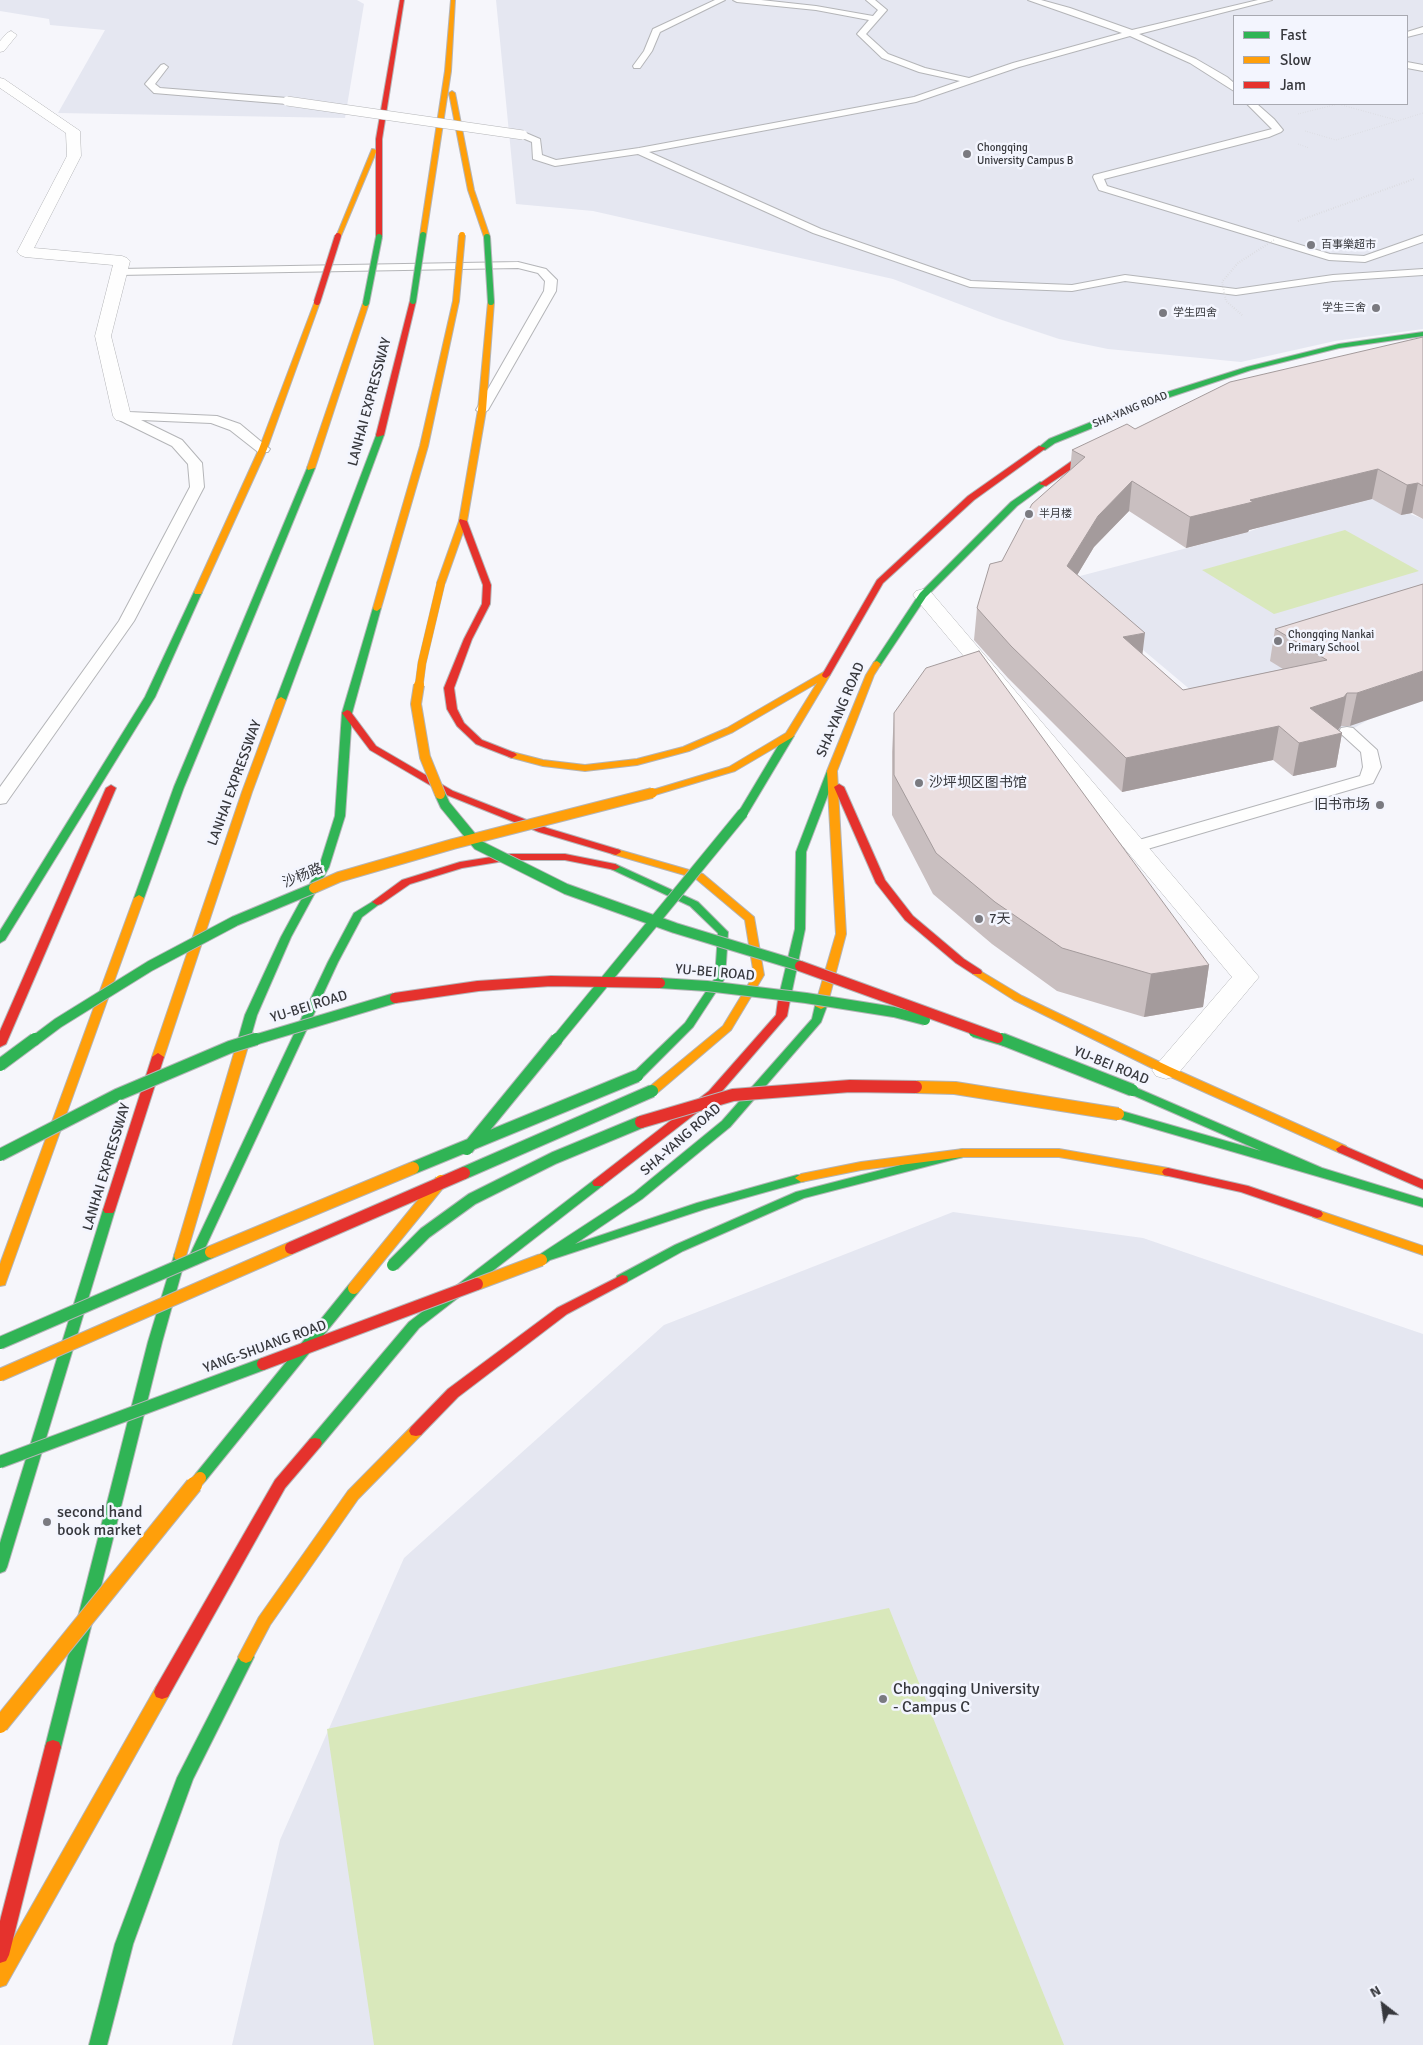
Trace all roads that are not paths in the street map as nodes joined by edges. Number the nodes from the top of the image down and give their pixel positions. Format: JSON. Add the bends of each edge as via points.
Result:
{"nodes":[{"id":1,"x":402,"y":0,"type":"edge"},
{"id":2,"x":453,"y":0,"type":"edge"},
{"id":3,"x":721,"y":0,"type":"edge"},
{"id":4,"x":737,"y":0,"type":"edge"},
{"id":5,"x":870,"y":0,"type":"edge"},
{"id":6,"x":1032,"y":0,"type":"edge"},
{"id":7,"x":1268,"y":0,"type":"edge"},
{"id":8,"x":876,"y":20,"type":"junction"},
{"id":9,"x":1423,"y":30,"type":"edge"},
{"id":10,"x":1131,"y":33,"type":"junction"},
{"id":11,"x":11,"y":35,"type":"dead end"},
{"id":12,"x":1408,"y":35,"type":"edge"},
{"id":13,"x":0,"y":48,"type":"edge"},
{"id":14,"x":1408,"y":65,"type":"edge"},
{"id":15,"x":637,"y":66,"type":"dead end"},
{"id":16,"x":164,"y":67,"type":"dead end"},
{"id":17,"x":1423,"y":68,"type":"edge"},
{"id":18,"x":448,"y":71,"type":"junction"},
{"id":19,"x":1233,"y":77,"type":"edge"},
{"id":20,"x":1224,"y":79,"type":"junction"},
{"id":21,"x":970,"y":81,"type":"junction"},
{"id":22,"x":0,"y":82,"type":"edge"},
{"id":23,"x":1233,"y":87,"type":"edge"},
{"id":24,"x":1253,"y":105,"type":"edge"},
{"id":25,"x":378,"y":140,"type":"junction"},
{"id":26,"x":639,"y":151,"type":"junction"},
{"id":27,"x":470,"y":190,"type":"junction"},
{"id":28,"x":467,"y":208,"type":"dead end"},
{"id":29,"x":463,"y":231,"type":"dead end"},
{"id":30,"x":1423,"y":238,"type":"edge"},
{"id":31,"x":121,"y":267,"type":"junction"},
{"id":32,"x":1423,"y":272,"type":"edge"},
{"id":33,"x":1423,"y":334,"type":"edge"},
{"id":34,"x":482,"y":410,"type":"junction"},
{"id":35,"x":122,"y":416,"type":"junction"},
{"id":36,"x":1114,"y":442,"type":"edge"},
{"id":37,"x":263,"y":449,"type":"junction"},
{"id":38,"x":463,"y":521,"type":"junction"},
{"id":39,"x":923,"y":595,"type":"junction"},
{"id":40,"x":828,"y":673,"type":"junction"},
{"id":41,"x":150,"y":697,"type":"junction"},
{"id":42,"x":347,"y":713,"type":"junction"},
{"id":43,"x":1347,"y":732,"type":"dead end"},
{"id":44,"x":790,"y":735,"type":"junction"},
{"id":45,"x":832,"y":771,"type":"junction"},
{"id":46,"x":652,"y":793,"type":"joint"},
{"id":47,"x":0,"y":799,"type":"edge"},
{"id":48,"x":1138,"y":846,"type":"junction"},
{"id":49,"x":0,"y":940,"type":"edge"},
{"id":50,"x":998,"y":1038,"type":"junction"},
{"id":51,"x":0,"y":1044,"type":"edge"},
{"id":52,"x":0,"y":1065,"type":"edge"},
{"id":53,"x":1166,"y":1070,"type":"junction"},
{"id":54,"x":963,"y":1154,"type":"junction"},
{"id":55,"x":0,"y":1155,"type":"edge"},
{"id":56,"x":1318,"y":1171,"type":"junction"},
{"id":57,"x":1423,"y":1184,"type":"edge"},
{"id":58,"x":1423,"y":1203,"type":"edge"},
{"id":59,"x":1423,"y":1251,"type":"edge"},
{"id":60,"x":541,"y":1260,"type":"junction"},
{"id":61,"x":384,"y":1275,"type":"dead end"},
{"id":62,"x":0,"y":1282,"type":"edge"},
{"id":63,"x":363,"y":1296,"type":"dead end"},
{"id":64,"x":155,"y":1342,"type":"junction"},
{"id":65,"x":0,"y":1343,"type":"edge"},
{"id":66,"x":0,"y":1375,"type":"edge"},
{"id":67,"x":280,"y":1381,"type":"junction"},
{"id":68,"x":0,"y":1462,"type":"edge"},
{"id":69,"x":0,"y":1566,"type":"edge"},
{"id":70,"x":0,"y":1725,"type":"edge"},
{"id":71,"x":0,"y":1955,"type":"edge"},
{"id":72,"x":0,"y":1980,"type":"edge"},
{"id":73,"x":98,"y":2045,"type":"edge"}],
"edges":[{"from":1,"to":25,"type":"main road"},
{"from":2,"to":18,"type":"main road","name":"LANHAI EXPRESSWAY"},
{"from":3,"to":15,"type":"lane","via":[[656,31],[648,51]]},
{"from":4,"to":8,"type":"lane","via":[[816,8]]},
{"from":5,"to":8,"type":"lane","via":[[883,10]]},
{"from":6,"to":10,"type":"lane"},
{"from":7,"to":10,"type":"lane"},
{"from":8,"to":21,"type":"lane","via":[[862,34],[885,56],[922,70]]},
{"from":9,"to":12,"type":"lane"},
{"from":10,"to":20,"type":"lane"},
{"from":10,"to":21,"type":"lane"},
{"from":11,"to":13,"type":"street"},
{"from":14,"to":17,"type":"lane"},
{"from":16,"to":26,"type":"lane","bridge":true,"via":[[150,84],[157,91],[287,101],[523,135],[537,141],[537,157],[554,162]]},
{"from":18,"to":27,"type":"main road"},
{"from":18,"to":69,"type":"main road","name":"LANHAI EXPRESSWAY","bridge":true,"via":[[413,301],[377,446],[247,792],[128,1147]]},
{"from":19,"to":20,"type":"lane"},
{"from":20,"to":23,"type":"lane"},
{"from":21,"to":26,"type":"lane","via":[[916,98]]},
{"from":22,"to":31,"type":"street","via":[[73,131],[74,156],[26,252]]},
{"from":24,"to":30,"type":"lane","via":[[1278,130],[1098,177],[1102,188],[1329,257],[1365,259]]},
{"from":25,"to":37,"type":"main road","bridge":true,"via":[[338,236]]},
{"from":25,"to":62,"type":"main road","bridge":true,"via":[[379,237],[366,303],[319,448],[179,786]]},
{"from":26,"to":32,"type":"lane","via":[[817,231],[970,284],[1072,288],[1125,278],[1236,292],[1333,278]]},
{"from":27,"to":28,"type":"main road"},
{"from":27,"to":34,"type":"main road","bridge":true,"via":[[487,237],[491,302]]},
{"from":29,"to":42,"type":"main road","bridge":true,"via":[[456,302],[424,446]]},
{"from":31,"to":34,"type":"lane","via":[[518,265],[542,271],[551,280],[550,291]]},
{"from":31,"to":35,"type":"street","via":[[103,336]]},
{"from":33,"to":40,"type":"main road","name":"SHA-YANG ROAD","via":[[1339,346],[1249,368],[1164,396],[1052,441],[971,498],[880,582]]},
{"from":34,"to":38,"type":"main road"},
{"from":35,"to":37,"type":"lane","via":[[212,419],[235,426]]},
{"from":35,"to":47,"type":"lane","via":[[177,442],[195,463],[197,488],[126,621]]},
{"from":36,"to":39,"type":"main road","name":"SHA-YANG ROAD","via":[[1089,453],[1014,504]]},
{"from":37,"to":41,"type":"main road"},
{"from":38,"to":40,"type":"main road","via":[[487,585],[486,604],[449,688],[451,702],[460,724],[479,742],[506,754],[542,763],[585,768],[637,762],[686,749],[730,730]]},
{"from":38,"to":50,"type":"main road","bridge":true,"via":[[441,583],[416,704],[425,757],[445,805],[478,845],[566,889],[675,928],[815,971]]},
{"from":39,"to":45,"type":"main road","name":"SHA-YANG ROAD","via":[[870,675]]},
{"from":39,"to":48,"type":"street"},
{"from":40,"to":44,"type":"main road","name":"SHA-YANG ROAD"},
{"from":41,"to":49,"type":"main road"},
{"from":41,"to":51,"type":"main road"},
{"from":42,"to":64,"type":"main road","via":[[340,816],[324,867],[286,937],[251,1015]]},
{"from":42,"to":66,"type":"main road","bridge":true,"via":[[373,748],[450,793],[543,830],[699,876],[750,919],[759,975],[727,1028],[652,1091]]},
{"from":43,"to":48,"type":"lane","via":[[1369,750],[1372,766],[1366,779]]},
{"from":44,"to":46,"type":"main road","name":"SHA-YANG ROAD","via":[[732,769]]},
{"from":44,"to":67,"type":"main road","bridge":true,"via":[[743,813]]},
{"from":45,"to":53,"type":"main road","via":[[880,881],[909,918],[960,961],[1018,998]]},
{"from":45,"to":60,"type":"main road","name":"SHA-YANG ROAD","via":[[841,934],[817,1020],[726,1124],[638,1196]]},
{"from":45,"to":72,"type":"main road","via":[[801,852],[800,929],[781,1016],[712,1094],[414,1325],[280,1484]]},
{"from":46,"to":52,"type":"main road","name":"沙杨路","bridge":true,"via":[[339,877],[236,921],[150,966],[58,1023]]},
{"from":48,"to":53,"type":"street","via":[[1246,977]]},
{"from":50,"to":55,"type":"main road","name":"YU-BEI ROAD","bridge":true,"via":[[894,1012],[707,986],[552,981],[478,986],[386,999],[230,1047],[117,1095]]},
{"from":50,"to":56,"type":"main road","name":"YU-BEI ROAD","bridge":true,"via":[[1132,1090]]},
{"from":53,"to":57,"type":"main road"},
{"from":54,"to":59,"type":"main road","via":[[1059,1153],[1150,1168],[1244,1189]]},
{"from":54,"to":60,"type":"main road","via":[[861,1166],[787,1181]]},
{"from":54,"to":73,"type":"main road","via":[[800,1195],[679,1248],[562,1311],[454,1393],[353,1495],[264,1621],[185,1778],[124,1944]]},
{"from":56,"to":58,"type":"main road","name":"YU-BEI ROAD"},
{"from":56,"to":61,"type":"main road","bridge":true,"via":[[1118,1114],[955,1088],[850,1086],[733,1096],[640,1122],[554,1158],[472,1199],[425,1233]]},
{"from":60,"to":68,"type":"main road","name":"YANG-SHUANG ROAD","bridge":true},
{"from":63,"to":67,"type":"main road","bridge":true},
{"from":64,"to":65,"type":"main road","bridge":true,"via":[[333,962],[358,916],[406,882],[468,863],[510,857],[564,857],[620,868],[694,904],[723,932],[720,978],[689,1025],[637,1076],[241,1239]]},
{"from":64,"to":71,"type":"main road"},
{"from":67,"to":70,"type":"main road","bridge":true}]}
